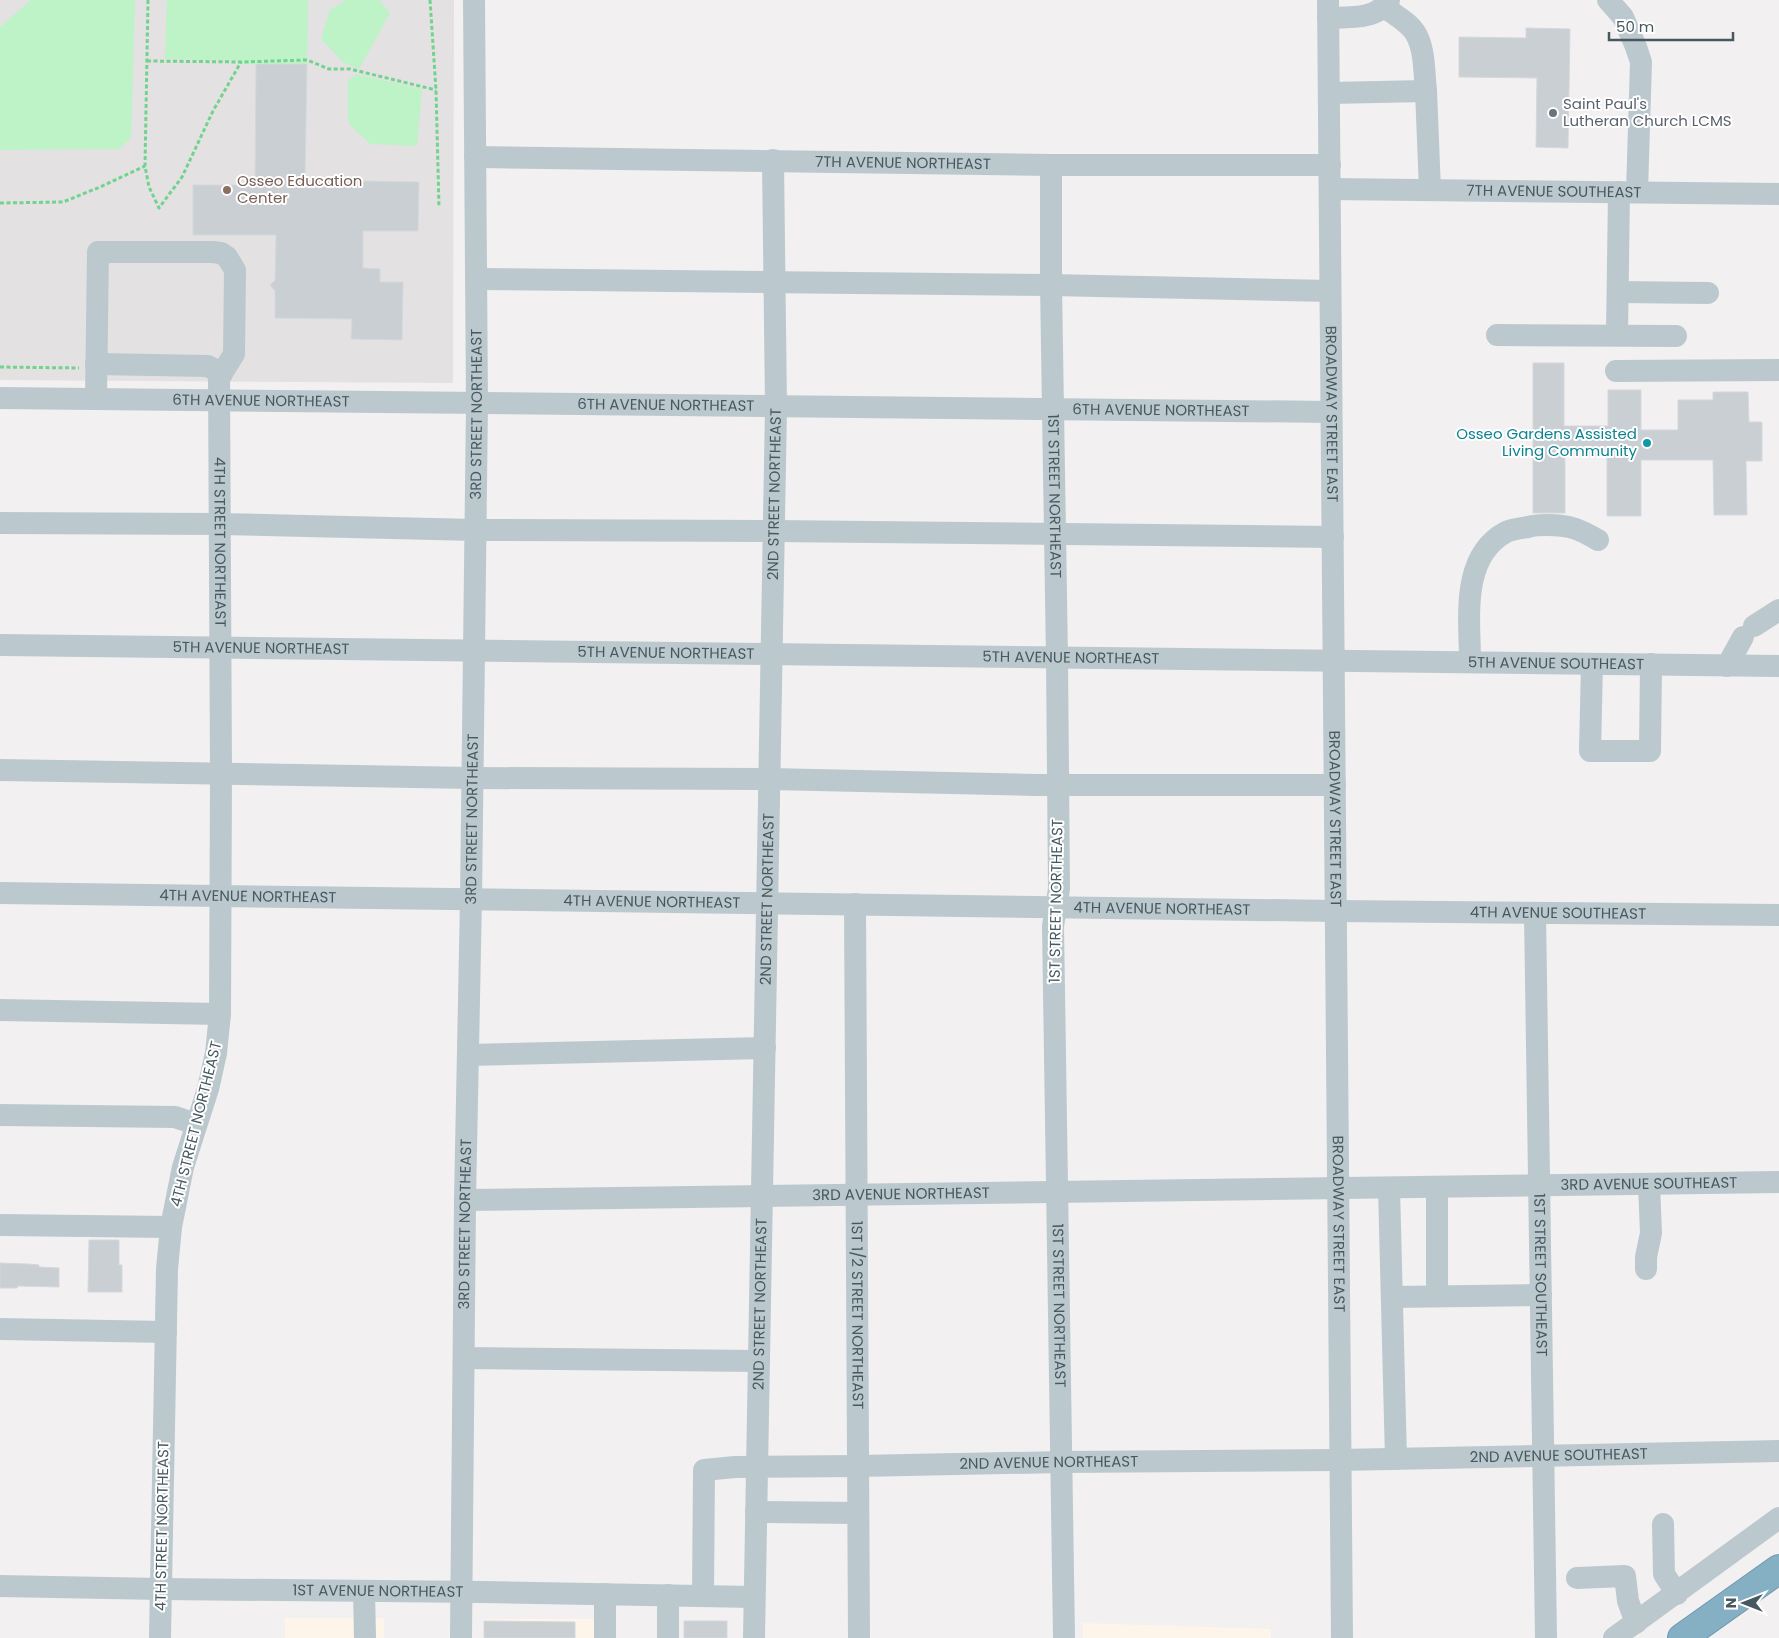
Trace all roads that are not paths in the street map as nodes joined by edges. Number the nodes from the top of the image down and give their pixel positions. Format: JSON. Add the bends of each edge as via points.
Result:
{"nodes":[{"id":1,"x":474,"y":0,"type":"edge"},
{"id":2,"x":1608,"y":0,"type":"edge"},
{"id":3,"x":1386,"y":3,"type":"edge"},
{"id":4,"x":1328,"y":9,"type":"edge"},
{"id":5,"x":1426,"y":91,"type":"junction"},
{"id":6,"x":1329,"y":93,"type":"junction"},
{"id":7,"x":475,"y":157,"type":"junction"},
{"id":8,"x":773,"y":160,"type":"junction"},
{"id":9,"x":1051,"y":165,"type":"junction"},
{"id":10,"x":1330,"y":165,"type":"junction"},
{"id":11,"x":1330,"y":189,"type":"junction"},
{"id":12,"x":1430,"y":190,"type":"junction"},
{"id":13,"x":1628,"y":192,"type":"junction"},
{"id":14,"x":1779,"y":194,"type":"edge"},
{"id":15,"x":476,"y":279,"type":"junction"},
{"id":16,"x":774,"y":283,"type":"junction"},
{"id":17,"x":1051,"y":286,"type":"junction"},
{"id":18,"x":1330,"y":291,"type":"junction"},
{"id":19,"x":1618,"y":292,"type":"junction"},
{"id":20,"x":1708,"y":293,"type":"dead end"},
{"id":21,"x":1497,"y":335,"type":"dead end"},
{"id":22,"x":1617,"y":335,"type":"junction"},
{"id":23,"x":1676,"y":336,"type":"dead end"},
{"id":24,"x":90,"y":366,"type":"junction"},
{"id":25,"x":1779,"y":370,"type":"edge"},
{"id":26,"x":1616,"y":371,"type":"dead end"},
{"id":27,"x":222,"y":374,"type":"junction"},
{"id":28,"x":0,"y":398,"type":"edge"},
{"id":29,"x":96,"y":399,"type":"junction"},
{"id":30,"x":220,"y":400,"type":"junction"},
{"id":31,"x":477,"y":403,"type":"junction"},
{"id":32,"x":776,"y":407,"type":"junction"},
{"id":33,"x":1053,"y":410,"type":"junction"},
{"id":34,"x":1332,"y":412,"type":"junction"},
{"id":35,"x":0,"y":523,"type":"edge"},
{"id":36,"x":220,"y":524,"type":"junction"},
{"id":37,"x":475,"y":530,"type":"junction"},
{"id":38,"x":774,"y":531,"type":"junction"},
{"id":39,"x":1055,"y":534,"type":"junction"},
{"id":40,"x":1333,"y":537,"type":"junction"},
{"id":41,"x":1598,"y":540,"type":"dead end"},
{"id":42,"x":1779,"y":610,"type":"edge"},
{"id":43,"x":0,"y":645,"type":"edge"},
{"id":44,"x":221,"y":648,"type":"junction"},
{"id":45,"x":474,"y":651,"type":"junction"},
{"id":46,"x":772,"y":655,"type":"junction"},
{"id":47,"x":1057,"y":658,"type":"junction"},
{"id":48,"x":1333,"y":661,"type":"junction"},
{"id":49,"x":1470,"y":662,"type":"junction"},
{"id":50,"x":1592,"y":664,"type":"junction"},
{"id":51,"x":1651,"y":664,"type":"junction"},
{"id":52,"x":1727,"y":666,"type":"junction"},
{"id":53,"x":1779,"y":666,"type":"edge"},
{"id":54,"x":0,"y":770,"type":"edge"},
{"id":55,"x":221,"y":773,"type":"junction"},
{"id":56,"x":472,"y":778,"type":"junction"},
{"id":57,"x":770,"y":779,"type":"junction"},
{"id":58,"x":1058,"y":784,"type":"junction"},
{"id":59,"x":1334,"y":785,"type":"junction"},
{"id":60,"x":0,"y":893,"type":"edge"},
{"id":61,"x":221,"y":895,"type":"junction"},
{"id":62,"x":471,"y":899,"type":"junction"},
{"id":63,"x":768,"y":904,"type":"junction"},
{"id":64,"x":855,"y":904,"type":"junction"},
{"id":65,"x":1056,"y":907,"type":"junction"},
{"id":66,"x":1336,"y":911,"type":"junction"},
{"id":67,"x":1535,"y":913,"type":"junction"},
{"id":68,"x":1779,"y":915,"type":"edge"},
{"id":69,"x":0,"y":1010,"type":"edge"},
{"id":70,"x":220,"y":1014,"type":"junction"},
{"id":71,"x":765,"y":1048,"type":"junction"},
{"id":72,"x":468,"y":1055,"type":"junction"},
{"id":73,"x":0,"y":1115,"type":"edge"},
{"id":74,"x":196,"y":1124,"type":"junction"},
{"id":75,"x":1779,"y":1182,"type":"edge"},
{"id":76,"x":1648,"y":1184,"type":"junction"},
{"id":77,"x":1539,"y":1185,"type":"junction"},
{"id":78,"x":1436,"y":1187,"type":"junction"},
{"id":79,"x":1338,"y":1188,"type":"junction"},
{"id":80,"x":1389,"y":1188,"type":"junction"},
{"id":81,"x":1057,"y":1192,"type":"junction"},
{"id":82,"x":856,"y":1195,"type":"junction"},
{"id":83,"x":762,"y":1196,"type":"junction"},
{"id":84,"x":465,"y":1200,"type":"junction"},
{"id":85,"x":0,"y":1225,"type":"edge"},
{"id":86,"x":171,"y":1227,"type":"junction"},
{"id":87,"x":1646,"y":1270,"type":"dead end"},
{"id":88,"x":1541,"y":1294,"type":"junction"},
{"id":89,"x":1437,"y":1296,"type":"junction"},
{"id":90,"x":1392,"y":1297,"type":"junction"},
{"id":91,"x":0,"y":1329,"type":"edge"},
{"id":92,"x":166,"y":1332,"type":"junction"},
{"id":93,"x":464,"y":1358,"type":"junction"},
{"id":94,"x":759,"y":1362,"type":"junction"},
{"id":95,"x":1779,"y":1451,"type":"edge"},
{"id":96,"x":1544,"y":1456,"type":"junction"},
{"id":97,"x":1396,"y":1459,"type":"junction"},
{"id":98,"x":1340,"y":1460,"type":"junction"},
{"id":99,"x":1062,"y":1462,"type":"junction"},
{"id":100,"x":758,"y":1466,"type":"junction"},
{"id":101,"x":858,"y":1466,"type":"junction"},
{"id":102,"x":756,"y":1512,"type":"junction"},
{"id":103,"x":858,"y":1513,"type":"junction"},
{"id":104,"x":1779,"y":1518,"type":"edge"},
{"id":105,"x":1663,"y":1524,"type":"dead end"},
{"id":106,"x":1779,"y":1569,"type":"edge"},
{"id":107,"x":1577,"y":1578,"type":"dead end"},
{"id":108,"x":0,"y":1586,"type":"edge"},
{"id":109,"x":160,"y":1589,"type":"junction"},
{"id":110,"x":364,"y":1591,"type":"junction"},
{"id":111,"x":461,"y":1591,"type":"junction"},
{"id":112,"x":604,"y":1594,"type":"junction"},
{"id":113,"x":1677,"y":1594,"type":"junction"},
{"id":114,"x":668,"y":1596,"type":"junction"},
{"id":115,"x":703,"y":1596,"type":"junction"},
{"id":116,"x":754,"y":1597,"type":"junction"},
{"id":117,"x":1636,"y":1623,"type":"junction"},
{"id":118,"x":160,"y":1638,"type":"edge"},
{"id":119,"x":365,"y":1638,"type":"edge"},
{"id":120,"x":461,"y":1638,"type":"edge"},
{"id":121,"x":605,"y":1638,"type":"edge"},
{"id":122,"x":668,"y":1638,"type":"edge"},
{"id":123,"x":754,"y":1638,"type":"edge"},
{"id":124,"x":859,"y":1638,"type":"edge"},
{"id":125,"x":1064,"y":1638,"type":"edge"},
{"id":126,"x":1342,"y":1638,"type":"edge"},
{"id":127,"x":1546,"y":1638,"type":"edge"},
{"id":128,"x":1614,"y":1638,"type":"edge"},
{"id":129,"x":1682,"y":1638,"type":"edge"}],
"edges":[{"from":1,"to":7,"type":"street","name":"3RD STREET NORTHEAST"},
{"from":2,"to":13,"type":"street","via":[[1623,16],[1641,62]]},
{"from":3,"to":4,"type":"street","via":[[1366,16]]},
{"from":3,"to":5,"type":"street","via":[[1416,34],[1422,50]]},
{"from":4,"to":6,"type":"street","name":"BROADWAY STREET EAST"},
{"from":5,"to":6,"type":"street"},
{"from":5,"to":12,"type":"street"},
{"from":6,"to":10,"type":"street","name":"BROADWAY STREET EAST"},
{"from":7,"to":8,"type":"street","name":"7TH AVENUE NORTHEAST"},
{"from":7,"to":15,"type":"street","name":"3RD STREET NORTHEAST"},
{"from":8,"to":9,"type":"street","name":"7TH AVENUE NORTHEAST"},
{"from":8,"to":16,"type":"street","name":"2ND STREET NORTHEAST"},
{"from":9,"to":10,"type":"street","name":"7TH AVENUE NORTHEAST"},
{"from":9,"to":17,"type":"street","name":"1ST STREET NORTHEAST"},
{"from":10,"to":11,"type":"street","name":"BROADWAY STREET EAST"},
{"from":11,"to":12,"type":"street","name":"7TH AVENUE SOUTHEAST"},
{"from":11,"to":18,"type":"street","name":"BROADWAY STREET EAST"},
{"from":12,"to":13,"type":"street","name":"7TH AVENUE SOUTHEAST"},
{"from":13,"to":14,"type":"street","name":"7TH AVENUE SOUTHEAST"},
{"from":13,"to":19,"type":"street"},
{"from":15,"to":16,"type":"street"},
{"from":15,"to":31,"type":"street","name":"3RD STREET NORTHEAST"},
{"from":16,"to":17,"type":"street"},
{"from":16,"to":32,"type":"street","name":"2ND STREET NORTHEAST"},
{"from":17,"to":18,"type":"street"},
{"from":17,"to":33,"type":"street","name":"1ST STREET NORTHEAST"},
{"from":18,"to":34,"type":"street","name":"BROADWAY STREET EAST"},
{"from":19,"to":20,"type":"street"},
{"from":19,"to":22,"type":"street"},
{"from":21,"to":22,"type":"street"},
{"from":22,"to":23,"type":"street"},
{"from":24,"to":27,"type":"street","via":[[208,366]]},
{"from":24,"to":27,"type":"street","via":[[98,252],[212,252],[227,257],[235,270],[234,354]]},
{"from":24,"to":29,"type":"street"},
{"from":25,"to":26,"type":"street"},
{"from":27,"to":30,"type":"street","name":"4TH STREET NORTHEAST","via":[[219,378]]},
{"from":28,"to":29,"type":"street","name":"6TH AVENUE NORTHEAST"},
{"from":29,"to":30,"type":"street","name":"6TH AVENUE NORTHEAST"},
{"from":30,"to":31,"type":"street","name":"6TH AVENUE NORTHEAST"},
{"from":30,"to":36,"type":"street","name":"4TH STREET NORTHEAST"},
{"from":31,"to":32,"type":"street","name":"6TH AVENUE NORTHEAST"},
{"from":31,"to":37,"type":"street","name":"3RD STREET NORTHEAST"},
{"from":32,"to":33,"type":"street","name":"6TH AVENUE NORTHEAST"},
{"from":32,"to":38,"type":"street","name":"2ND STREET NORTHEAST"},
{"from":33,"to":34,"type":"street","name":"6TH AVENUE NORTHEAST"},
{"from":33,"to":39,"type":"street","name":"1ST STREET NORTHEAST"},
{"from":34,"to":40,"type":"street","name":"BROADWAY STREET EAST"},
{"from":35,"to":36,"type":"street"},
{"from":36,"to":37,"type":"street"},
{"from":36,"to":44,"type":"street","name":"4TH STREET NORTHEAST"},
{"from":37,"to":38,"type":"street"},
{"from":37,"to":45,"type":"street","name":"3RD STREET NORTHEAST"},
{"from":38,"to":39,"type":"street"},
{"from":38,"to":46,"type":"street","name":"2ND STREET NORTHEAST"},
{"from":39,"to":40,"type":"street"},
{"from":39,"to":47,"type":"street","name":"1ST STREET NORTHEAST"},
{"from":40,"to":48,"type":"street","name":"BROADWAY STREET EAST"},
{"from":41,"to":49,"type":"street","via":[[1580,529],[1565,525],[1532,526],[1506,532],[1489,546],[1476,568],[1470,590]]},
{"from":42,"to":52,"type":"street","via":[[1748,631]]},
{"from":43,"to":44,"type":"street","name":"5TH AVENUE NORTHEAST"},
{"from":44,"to":45,"type":"street","name":"5TH AVENUE NORTHEAST"},
{"from":44,"to":55,"type":"street","name":"4TH STREET NORTHEAST"},
{"from":45,"to":46,"type":"street","name":"5TH AVENUE NORTHEAST"},
{"from":45,"to":56,"type":"street","name":"3RD STREET NORTHEAST"},
{"from":46,"to":47,"type":"street","name":"5TH AVENUE NORTHEAST"},
{"from":46,"to":57,"type":"street","name":"2ND STREET NORTHEAST"},
{"from":47,"to":48,"type":"street","name":"5TH AVENUE NORTHEAST"},
{"from":47,"to":58,"type":"street","name":"1ST STREET NORTHEAST"},
{"from":48,"to":49,"type":"street","name":"5TH AVENUE SOUTHEAST"},
{"from":48,"to":59,"type":"street","name":"BROADWAY STREET EAST"},
{"from":49,"to":50,"type":"street","name":"5TH AVENUE SOUTHEAST"},
{"from":50,"to":51,"type":"street","name":"5TH AVENUE SOUTHEAST"},
{"from":50,"to":51,"type":"street","via":[[1590,751],[1650,751]]},
{"from":51,"to":52,"type":"street","name":"5TH AVENUE SOUTHEAST"},
{"from":52,"to":53,"type":"street","name":"5TH AVENUE SOUTHEAST"},
{"from":54,"to":55,"type":"street"},
{"from":55,"to":56,"type":"street"},
{"from":55,"to":61,"type":"street","name":"4TH STREET NORTHEAST"},
{"from":56,"to":57,"type":"street"},
{"from":56,"to":62,"type":"street","name":"3RD STREET NORTHEAST"},
{"from":57,"to":58,"type":"street"},
{"from":57,"to":63,"type":"street","name":"2ND STREET NORTHEAST"},
{"from":58,"to":59,"type":"street"},
{"from":58,"to":65,"type":"street","name":"1ST STREET NORTHEAST","via":[[1059,889]]},
{"from":59,"to":66,"type":"street","name":"BROADWAY STREET EAST"},
{"from":60,"to":61,"type":"street","name":"4TH AVENUE NORTHEAST"},
{"from":61,"to":62,"type":"street","name":"4TH AVENUE NORTHEAST"},
{"from":61,"to":70,"type":"street","name":"4TH STREET NORTHEAST"},
{"from":62,"to":63,"type":"street","name":"4TH AVENUE NORTHEAST"},
{"from":62,"to":72,"type":"street","name":"3RD STREET NORTHEAST"},
{"from":63,"to":64,"type":"street","name":"4TH AVENUE NORTHEAST"},
{"from":63,"to":71,"type":"street","name":"2ND STREET NORTHEAST"},
{"from":64,"to":65,"type":"street","name":"4TH AVENUE NORTHEAST"},
{"from":64,"to":82,"type":"street","name":"1ST 1/2 STREET NORTHEAST"},
{"from":65,"to":66,"type":"street","name":"4TH AVENUE NORTHEAST"},
{"from":65,"to":81,"type":"street","name":"1ST STREET NORTHEAST","via":[[1053,926]]},
{"from":66,"to":67,"type":"street","name":"4TH AVENUE SOUTHEAST"},
{"from":66,"to":79,"type":"street","name":"BROADWAY STREET EAST"},
{"from":67,"to":68,"type":"street","name":"4TH AVENUE SOUTHEAST"},
{"from":67,"to":77,"type":"street","name":"1ST STREET SOUTHEAST"},
{"from":69,"to":70,"type":"street"},
{"from":70,"to":74,"type":"street","name":"4TH STREET NORTHEAST","via":[[216,1053]]},
{"from":71,"to":72,"type":"street"},
{"from":71,"to":83,"type":"street","name":"2ND STREET NORTHEAST"},
{"from":72,"to":84,"type":"street","name":"3RD STREET NORTHEAST"},
{"from":73,"to":74,"type":"street","via":[[174,1117]]},
{"from":74,"to":86,"type":"street","name":"4TH STREET NORTHEAST"},
{"from":75,"to":76,"type":"street","name":"3RD AVENUE SOUTHEAST"},
{"from":76,"to":77,"type":"street","name":"3RD AVENUE SOUTHEAST"},
{"from":76,"to":87,"type":"street","via":[[1651,1233]]},
{"from":77,"to":78,"type":"street","name":"3RD AVENUE SOUTHEAST"},
{"from":77,"to":88,"type":"street","name":"1ST STREET SOUTHEAST"},
{"from":78,"to":80,"type":"street","name":"3RD AVENUE SOUTHEAST"},
{"from":78,"to":89,"type":"street"},
{"from":79,"to":80,"type":"street","name":"3RD AVENUE SOUTHEAST"},
{"from":79,"to":81,"type":"street","name":"3RD AVENUE NORTHEAST"},
{"from":79,"to":98,"type":"street","name":"BROADWAY STREET EAST"},
{"from":80,"to":90,"type":"street"},
{"from":81,"to":82,"type":"street","name":"3RD AVENUE NORTHEAST"},
{"from":81,"to":99,"type":"street","name":"1ST STREET NORTHEAST"},
{"from":82,"to":83,"type":"street","name":"3RD AVENUE NORTHEAST"},
{"from":82,"to":101,"type":"street","name":"1ST 1/2 STREET NORTHEAST"},
{"from":83,"to":84,"type":"street","name":"3RD AVENUE NORTHEAST"},
{"from":83,"to":94,"type":"street","name":"2ND STREET NORTHEAST"},
{"from":84,"to":93,"type":"street","name":"3RD STREET NORTHEAST"},
{"from":85,"to":86,"type":"street"},
{"from":86,"to":92,"type":"street","name":"4TH STREET NORTHEAST"},
{"from":88,"to":89,"type":"street"},
{"from":88,"to":96,"type":"street","name":"1ST STREET SOUTHEAST"},
{"from":89,"to":90,"type":"street"},
{"from":90,"to":97,"type":"street"},
{"from":91,"to":92,"type":"street"},
{"from":92,"to":109,"type":"street","name":"4TH STREET NORTHEAST"},
{"from":93,"to":94,"type":"street"},
{"from":93,"to":111,"type":"street","name":"3RD STREET NORTHEAST"},
{"from":94,"to":100,"type":"street","name":"2ND STREET NORTHEAST"},
{"from":95,"to":96,"type":"street","name":"2ND AVENUE SOUTHEAST"},
{"from":96,"to":97,"type":"street","name":"2ND AVENUE SOUTHEAST"},
{"from":96,"to":127,"type":"street","name":"1ST STREET SOUTHEAST"},
{"from":97,"to":98,"type":"street","name":"2ND AVENUE SOUTHEAST"},
{"from":98,"to":99,"type":"street","name":"2ND AVENUE NORTHEAST"},
{"from":98,"to":126,"type":"street","name":"BROADWAY STREET EAST"},
{"from":99,"to":101,"type":"street","name":"2ND AVENUE NORTHEAST"},
{"from":99,"to":125,"type":"street","name":"1ST STREET NORTHEAST"},
{"from":100,"to":101,"type":"street","name":"2ND AVENUE NORTHEAST"},
{"from":100,"to":102,"type":"street","name":"2ND STREET NORTHEAST"},
{"from":100,"to":115,"type":"street","name":"2ND AVENUE NORTHEAST","via":[[704,1470]]},
{"from":101,"to":103,"type":"street","name":"1ST 1/2 STREET NORTHEAST"},
{"from":102,"to":103,"type":"street"},
{"from":102,"to":116,"type":"street","name":"2ND STREET NORTHEAST"},
{"from":103,"to":124,"type":"street","name":"1ST 1/2 STREET NORTHEAST"},
{"from":104,"to":113,"type":"street"},
{"from":105,"to":113,"type":"street","via":[[1664,1574]]},
{"from":106,"to":129,"type":"highway"},
{"from":107,"to":117,"type":"street","via":[[1625,1576],[1628,1601]]},
{"from":108,"to":109,"type":"street","name":"1ST AVENUE NORTHEAST"},
{"from":109,"to":110,"type":"street","name":"1ST AVENUE NORTHEAST"},
{"from":109,"to":118,"type":"street","name":"4TH STREET NORTHEAST"},
{"from":110,"to":111,"type":"street","name":"1ST AVENUE NORTHEAST"},
{"from":110,"to":119,"type":"street"},
{"from":111,"to":112,"type":"street","name":"1ST AVENUE NORTHEAST"},
{"from":111,"to":120,"type":"street","name":"3RD STREET NORTHEAST"},
{"from":112,"to":114,"type":"street","name":"1ST AVENUE NORTHEAST"},
{"from":112,"to":121,"type":"street"},
{"from":113,"to":117,"type":"street"},
{"from":114,"to":115,"type":"street","name":"1ST AVENUE NORTHEAST"},
{"from":114,"to":122,"type":"street"},
{"from":115,"to":116,"type":"street","name":"1ST AVENUE NORTHEAST"},
{"from":116,"to":123,"type":"street","name":"2ND STREET NORTHEAST"},
{"from":117,"to":128,"type":"street"}]}
